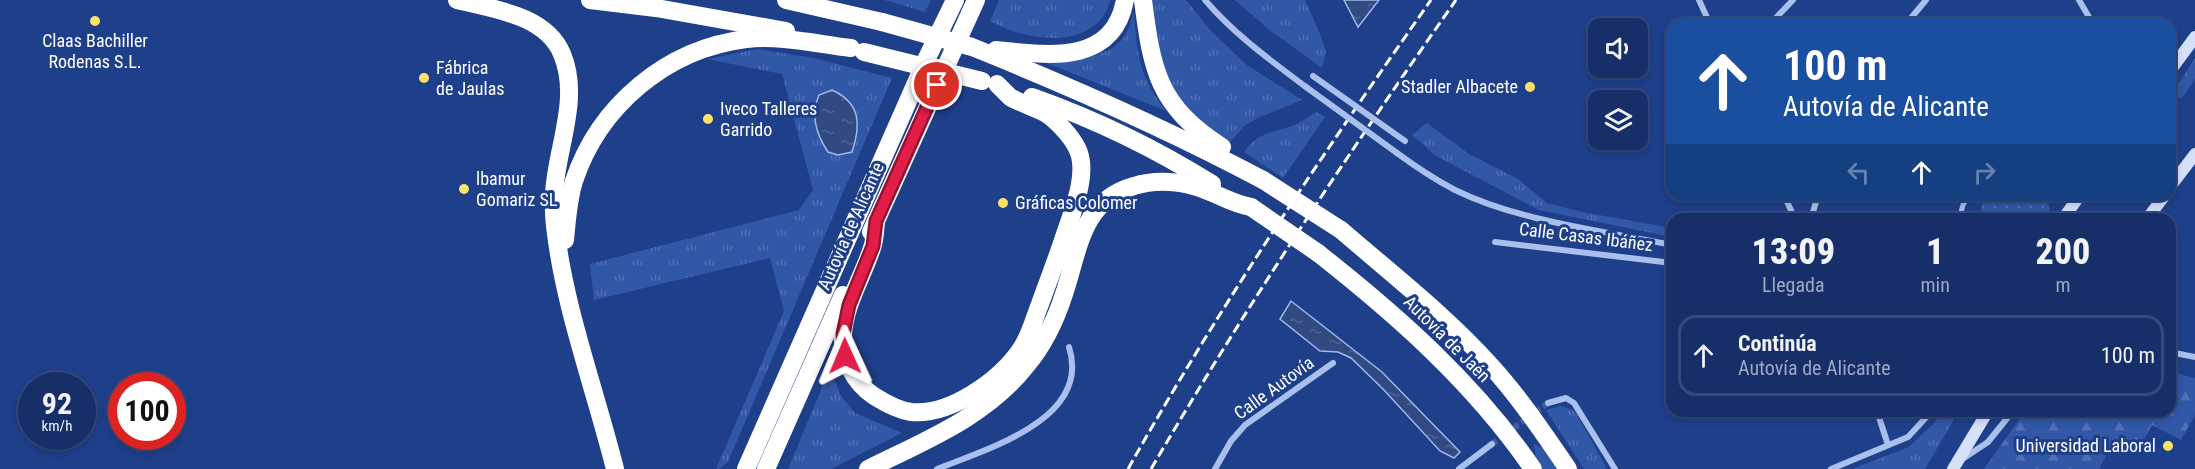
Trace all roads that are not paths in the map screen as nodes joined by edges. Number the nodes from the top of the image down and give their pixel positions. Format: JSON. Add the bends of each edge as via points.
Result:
{"nodes":[{"id":1,"x":457,"y":0,"type":"edge"},
{"id":2,"x":590,"y":0,"type":"edge"},
{"id":3,"x":786,"y":0,"type":"edge"},
{"id":4,"x":821,"y":0,"type":"edge"},
{"id":5,"x":955,"y":0,"type":"edge"},
{"id":6,"x":976,"y":0,"type":"edge"},
{"id":7,"x":1125,"y":0,"type":"edge"},
{"id":8,"x":1143,"y":0,"type":"edge"},
{"id":9,"x":1205,"y":0,"type":"edge"},
{"id":10,"x":1699,"y":0,"type":"edge"},
{"id":11,"x":1793,"y":0,"type":"edge"},
{"id":12,"x":1926,"y":0,"type":"edge"},
{"id":13,"x":2079,"y":0,"type":"edge"},
{"id":14,"x":857,"y":17,"type":"junction"},
{"id":15,"x":1707,"y":18,"type":"edge"},
{"id":16,"x":1776,"y":18,"type":"edge"},
{"id":17,"x":1911,"y":18,"type":"edge"},
{"id":18,"x":2090,"y":18,"type":"edge"},
{"id":19,"x":2195,"y":37,"type":"edge"},
{"id":20,"x":972,"y":47,"type":"junction"},
{"id":21,"x":858,"y":50,"type":"junction"},
{"id":22,"x":2176,"y":63,"type":"edge"},
{"id":23,"x":1313,"y":76,"type":"dead end"},
{"id":24,"x":990,"y":82,"type":"junction"},
{"id":25,"x":1405,"y":141,"type":"dead end"},
{"id":26,"x":2195,"y":154,"type":"edge"},
{"id":27,"x":2176,"y":179,"type":"edge"},
{"id":28,"x":1263,"y":180,"type":"junction"},
{"id":29,"x":1251,"y":207,"type":"junction"},
{"id":30,"x":876,"y":221,"type":"junction"},
{"id":31,"x":1495,"y":242,"type":"dead end"},
{"id":32,"x":1666,"y":244,"type":"edge"},
{"id":33,"x":1666,"y":262,"type":"edge"},
{"id":34,"x":562,"y":272,"type":"junction"},
{"id":35,"x":1038,"y":332,"type":"junction"},
{"id":36,"x":1069,"y":347,"type":"dead end"},
{"id":37,"x":2176,"y":353,"type":"edge"},
{"id":38,"x":2195,"y":357,"type":"edge"},
{"id":39,"x":1333,"y":363,"type":"dead end"},
{"id":40,"x":1018,"y":364,"type":"junction"},
{"id":41,"x":1548,"y":403,"type":"tunnel mouth"},
{"id":42,"x":1879,"y":417,"type":"edge"},
{"id":43,"x":1926,"y":417,"type":"edge"},
{"id":44,"x":1984,"y":417,"type":"edge"},
{"id":45,"x":2008,"y":417,"type":"edge"},
{"id":46,"x":765,"y":425,"type":"junction"},
{"id":47,"x":606,"y":432,"type":"junction"},
{"id":48,"x":1492,"y":444,"type":"tunnel mouth"},
{"id":49,"x":1888,"y":445,"type":"junction"},
{"id":50,"x":1957,"y":464,"type":"edge"},
{"id":51,"x":615,"y":469,"type":"edge"},
{"id":52,"x":622,"y":469,"type":"edge"},
{"id":53,"x":737,"y":469,"type":"edge"},
{"id":54,"x":746,"y":469,"type":"edge"},
{"id":55,"x":766,"y":469,"type":"edge"},
{"id":56,"x":868,"y":469,"type":"edge"},
{"id":57,"x":937,"y":469,"type":"edge"},
{"id":58,"x":1215,"y":469,"type":"edge"},
{"id":59,"x":1460,"y":469,"type":"edge"},
{"id":60,"x":1533,"y":469,"type":"edge"},
{"id":61,"x":1568,"y":469,"type":"edge"},
{"id":62,"x":1615,"y":469,"type":"edge"},
{"id":63,"x":1832,"y":469,"type":"edge"}],
"edges":[{"from":1,"to":34,"type":"highway","via":[[499,10],[538,26],[551,36],[562,53],[568,73],[568,102],[554,194]]},
{"from":2,"to":21,"type":"highway","via":[[753,24]]},
{"from":3,"to":14,"type":"highway"},
{"from":4,"to":14,"type":"highway"},
{"from":5,"to":46,"type":"highway","name":"Autovía de Alicante"},
{"from":6,"to":30,"type":"highway","name":"Autovía de Alicante"},
{"from":7,"to":20,"type":"highway","via":[[1111,33],[1094,46],[1070,54]]},
{"from":8,"to":28,"type":"highway","via":[[1155,72],[1170,102],[1189,123]]},
{"from":9,"to":32,"type":"street","bridge":true,"via":[[1261,54],[1425,174],[1457,191],[1543,219]]},
{"from":10,"to":15,"type":"street"},
{"from":11,"to":16,"type":"street"},
{"from":12,"to":17,"type":"street"},
{"from":13,"to":18,"type":"street"},
{"from":14,"to":20,"type":"highway","bridge":true},
{"from":19,"to":22,"type":"main road"},
{"from":20,"to":28,"type":"highway","bridge":true,"via":[[1166,130]]},
{"from":21,"to":24,"type":"highway","bridge":true},
{"from":21,"to":34,"type":"highway","via":[[774,38],[746,39],[684,57],[655,73],[634,89],[599,129],[587,150],[568,205]]},
{"from":23,"to":25,"type":"street","bridge":true},
{"from":24,"to":29,"type":"highway","via":[[1126,137]]},
{"from":24,"to":35,"type":"highway","via":[[1046,113],[1077,147],[1081,161],[1076,197]]},
{"from":26,"to":27,"type":"main road"},
{"from":28,"to":61,"type":"highway","name":"Autovía de Jaén","bridge":true,"via":[[1341,230],[1446,322],[1491,366]]},
{"from":29,"to":35,"type":"highway","via":[[1175,182],[1134,185],[1111,195],[1093,211],[1081,237],[1064,297]]},
{"from":29,"to":60,"type":"highway","name":"Autovía de Jaén","bridge":true,"via":[[1370,293],[1455,372]]},
{"from":30,"to":40,"type":"highway","via":[[873,246],[849,305],[843,334],[845,356],[868,392],[888,405],[911,412],[929,410],[982,390]]},
{"from":30,"to":55,"type":"highway","name":"Autovía de Alicante"},
{"from":31,"to":33,"type":"street","name":"Calle Casas Ibáñez"},
{"from":34,"to":47,"type":"highway"},
{"from":35,"to":40,"type":"highway","via":[[1022,348]]},
{"from":36,"to":57,"type":"street","via":[[1074,362],[1059,406],[1031,428]]},
{"from":37,"to":38,"type":"street"},
{"from":39,"to":58,"type":"street","name":"Calle Autovía","via":[[1245,424]]},
{"from":40,"to":56,"type":"highway","via":[[1007,388],[976,414]]},
{"from":41,"to":62,"type":"street","via":[[1566,398],[1574,403]]},
{"from":42,"to":49,"type":"street"},
{"from":43,"to":49,"type":"street","via":[[1908,437]]},
{"from":44,"to":50,"type":"main road"},
{"from":45,"to":50,"type":"street","via":[[1988,442]]},
{"from":46,"to":53,"type":"highway","via":[[749,443]]},
{"from":46,"to":54,"type":"highway","name":"Autovía de Alicante"},
{"from":47,"to":51,"type":"highway"},
{"from":47,"to":52,"type":"highway"},
{"from":48,"to":59,"type":"street"},
{"from":49,"to":63,"type":"street"}]}
